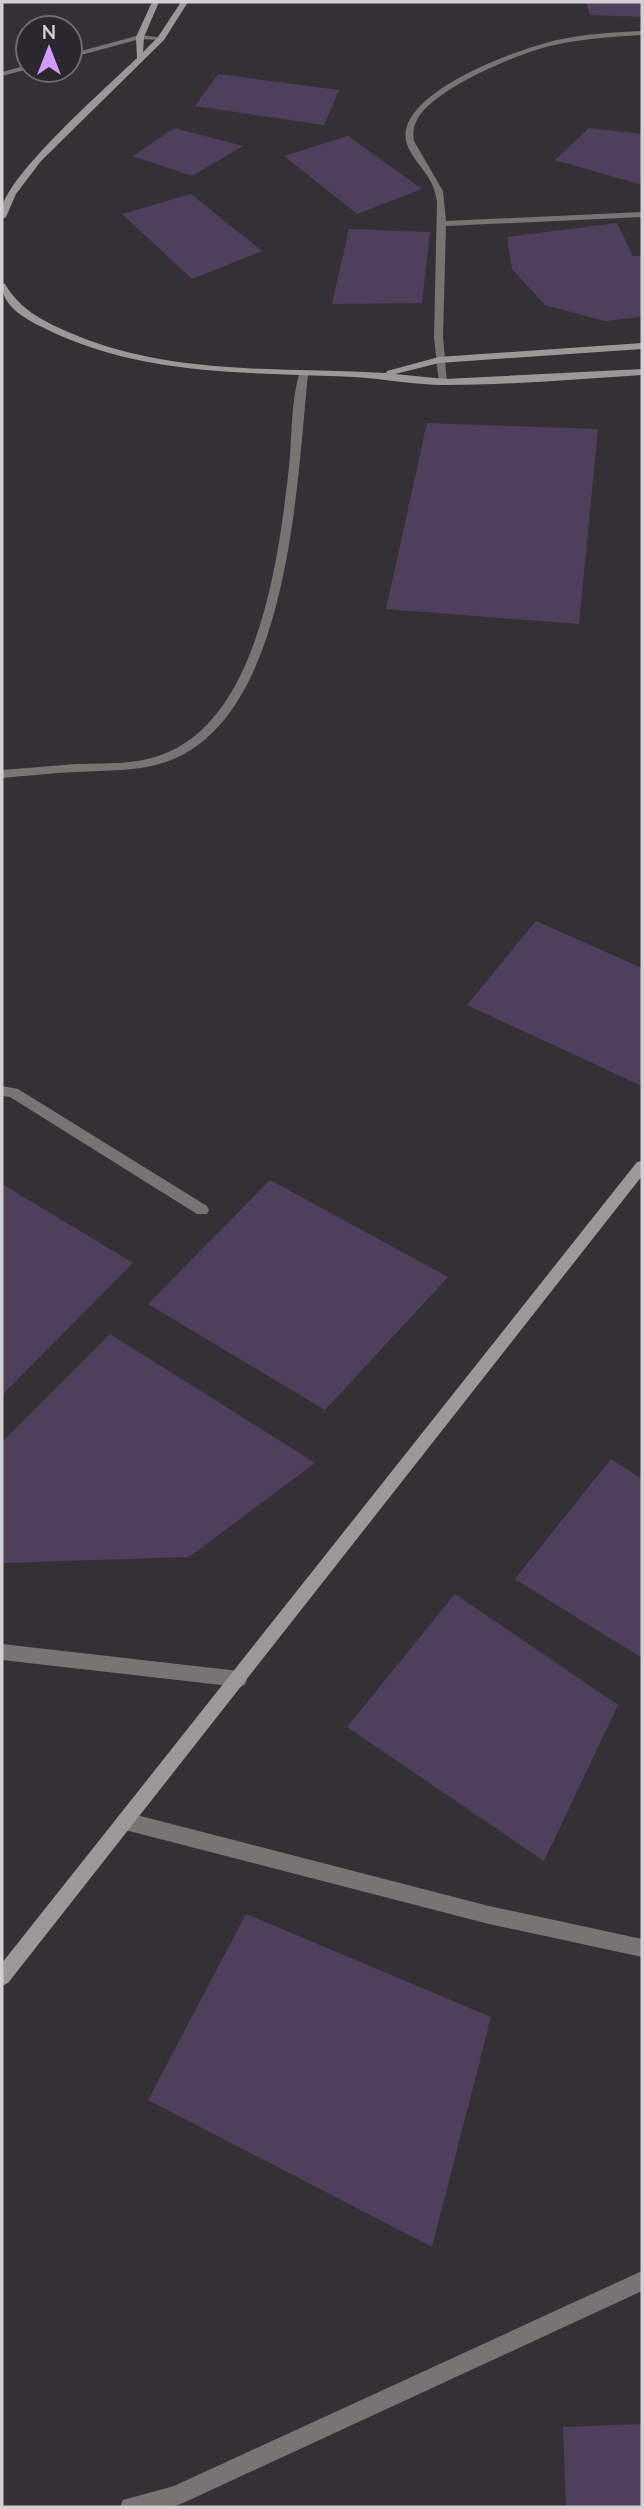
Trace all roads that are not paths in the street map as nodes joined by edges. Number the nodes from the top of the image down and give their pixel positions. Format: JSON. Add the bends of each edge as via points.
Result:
{"nodes":[{"id":1,"x":155,"y":2,"type":"edge"},
{"id":2,"x":184,"y":2,"type":"edge"},
{"id":3,"x":642,"y":33,"type":"edge"},
{"id":4,"x":140,"y":37,"type":"junction"},
{"id":5,"x":161,"y":38,"type":"junction"},
{"id":6,"x":84,"y":52,"type":"edge"},
{"id":7,"x":139,"y":56,"type":"junction"},
{"id":8,"x":642,"y":214,"type":"edge"},
{"id":9,"x":2,"y":217,"type":"edge"},
{"id":10,"x":441,"y":224,"type":"junction"},
{"id":11,"x":3,"y":292,"type":"edge"},
{"id":12,"x":642,"y":346,"type":"edge"},
{"id":13,"x":439,"y":360,"type":"junction"},
{"id":14,"x":642,"y":372,"type":"edge"},
{"id":15,"x":303,"y":374,"type":"junction"},
{"id":16,"x":382,"y":376,"type":"junction"},
{"id":17,"x":442,"y":382,"type":"junction"},
{"id":18,"x":2,"y":774,"type":"edge"},
{"id":19,"x":2,"y":1091,"type":"edge"},
{"id":20,"x":642,"y":1166,"type":"edge"},
{"id":21,"x":202,"y":1210,"type":"dead end"},
{"id":22,"x":2,"y":1652,"type":"edge"},
{"id":23,"x":239,"y":1679,"type":"junction"},
{"id":24,"x":125,"y":1821,"type":"junction"},
{"id":25,"x":642,"y":1948,"type":"edge"},
{"id":26,"x":2,"y":1978,"type":"edge"},
{"id":27,"x":642,"y":2281,"type":"edge"},
{"id":28,"x":130,"y":2507,"type":"edge"}],
"edges":[{"from":1,"to":4,"type":"main road"},
{"from":2,"to":5,"type":"main road"},
{"from":3,"to":10,"type":"street","via":[[579,38],[532,50],[429,101],[410,121],[408,136],[437,181]]},
{"from":4,"to":5,"type":"street"},
{"from":4,"to":6,"type":"street"},
{"from":4,"to":7,"type":"main road"},
{"from":5,"to":7,"type":"main road"},
{"from":7,"to":9,"type":"main road","via":[[38,159],[12,194]]},
{"from":8,"to":10,"type":"street"},
{"from":10,"to":13,"type":"street"},
{"from":11,"to":15,"type":"main road","via":[[35,320],[101,349],[154,363],[220,372]]},
{"from":12,"to":13,"type":"main road"},
{"from":13,"to":16,"type":"main road"},
{"from":13,"to":17,"type":"street"},
{"from":14,"to":17,"type":"main road"},
{"from":15,"to":16,"type":"main road"},
{"from":15,"to":18,"type":"street","via":[[275,599],[234,703],[210,733],[178,752],[138,766]]},
{"from":16,"to":17,"type":"main road"},
{"from":19,"to":21,"type":"street","via":[[13,1093]]},
{"from":20,"to":23,"type":"main road"},
{"from":22,"to":23,"type":"street"},
{"from":23,"to":24,"type":"main road"},
{"from":24,"to":25,"type":"street","via":[[489,1915]]},
{"from":24,"to":26,"type":"main road"},
{"from":27,"to":28,"type":"street","via":[[176,2496]]}]}
